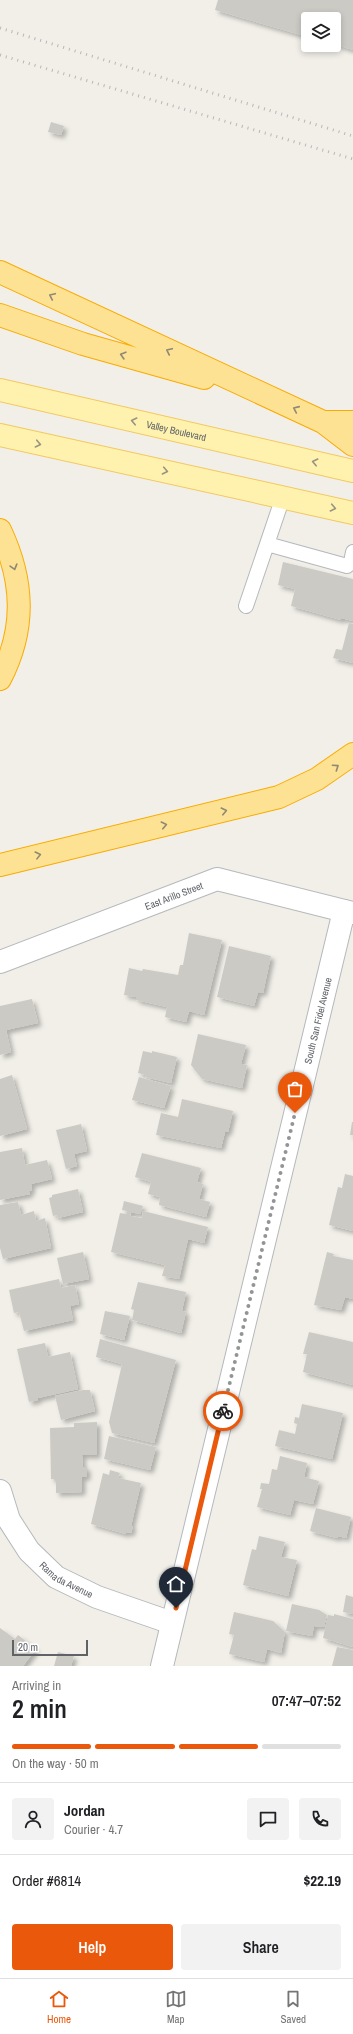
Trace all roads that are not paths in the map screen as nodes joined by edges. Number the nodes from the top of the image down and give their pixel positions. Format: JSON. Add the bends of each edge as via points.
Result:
{"nodes":[{"id":1,"x":0,"y":272,"type":"edge"},
{"id":2,"x":0,"y":315,"type":"edge"},
{"id":3,"x":0,"y":390,"type":"edge"},
{"id":4,"x":268,"y":397,"type":"junction"},
{"id":5,"x":324,"y":422,"type":"junction"},
{"id":6,"x":353,"y":422,"type":"edge"},
{"id":7,"x":0,"y":435,"type":"edge"},
{"id":8,"x":353,"y":445,"type":"edge"},
{"id":9,"x":353,"y":471,"type":"edge"},
{"id":10,"x":283,"y":497,"type":"junction"},
{"id":11,"x":353,"y":512,"type":"edge"},
{"id":12,"x":0,"y":530,"type":"edge"},
{"id":13,"x":267,"y":544,"type":"junction"},
{"id":14,"x":353,"y":552,"type":"edge"},
{"id":15,"x":246,"y":606,"type":"dead end"},
{"id":16,"x":0,"y":679,"type":"edge"},
{"id":17,"x":353,"y":754,"type":"edge"},
{"id":18,"x":0,"y":865,"type":"edge"},
{"id":19,"x":348,"y":912,"type":"edge"},
{"id":20,"x":0,"y":962,"type":"edge"},
{"id":21,"x":0,"y":1491,"type":"edge"},
{"id":22,"x":172,"y":1623,"type":"junction"},
{"id":23,"x":162,"y":1666,"type":"edge"}],
"edges":[{"from":4,"to":1,"type":"highway","one_way":true},
{"from":4,"to":2,"type":"highway","one_way":true,"via":[[83,344]]},
{"from":9,"to":3,"type":"main road","name":"Valley Boulevard","one_way":true},
{"from":5,"to":4,"type":"highway","one_way":true},
{"from":5,"to":6,"type":"highway"},
{"from":5,"to":8,"type":"highway"},
{"from":7,"to":10,"type":"main road","one_way":true},
{"from":10,"to":11,"type":"main road","one_way":true},
{"from":10,"to":13,"type":"lane"},
{"from":12,"to":16,"type":"highway","one_way":true,"via":[[16,577],[20,612],[10,660]]},
{"from":13,"to":14,"type":"lane","via":[[347,566],[351,562]]},
{"from":13,"to":15,"type":"lane"},
{"from":18,"to":17,"type":"highway","one_way":true,"via":[[278,796],[317,779]]},
{"from":19,"to":20,"type":"street","name":"East Arillo Street","via":[[217,879]]},
{"from":19,"to":22,"type":"street","name":"South San Fidel Avenue"},
{"from":21,"to":22,"type":"street","name":"Ramada Avenue","via":[[9,1520],[29,1551],[56,1577],[97,1597]]},
{"from":22,"to":23,"type":"street","name":"South San Fidel Avenue"}]}
